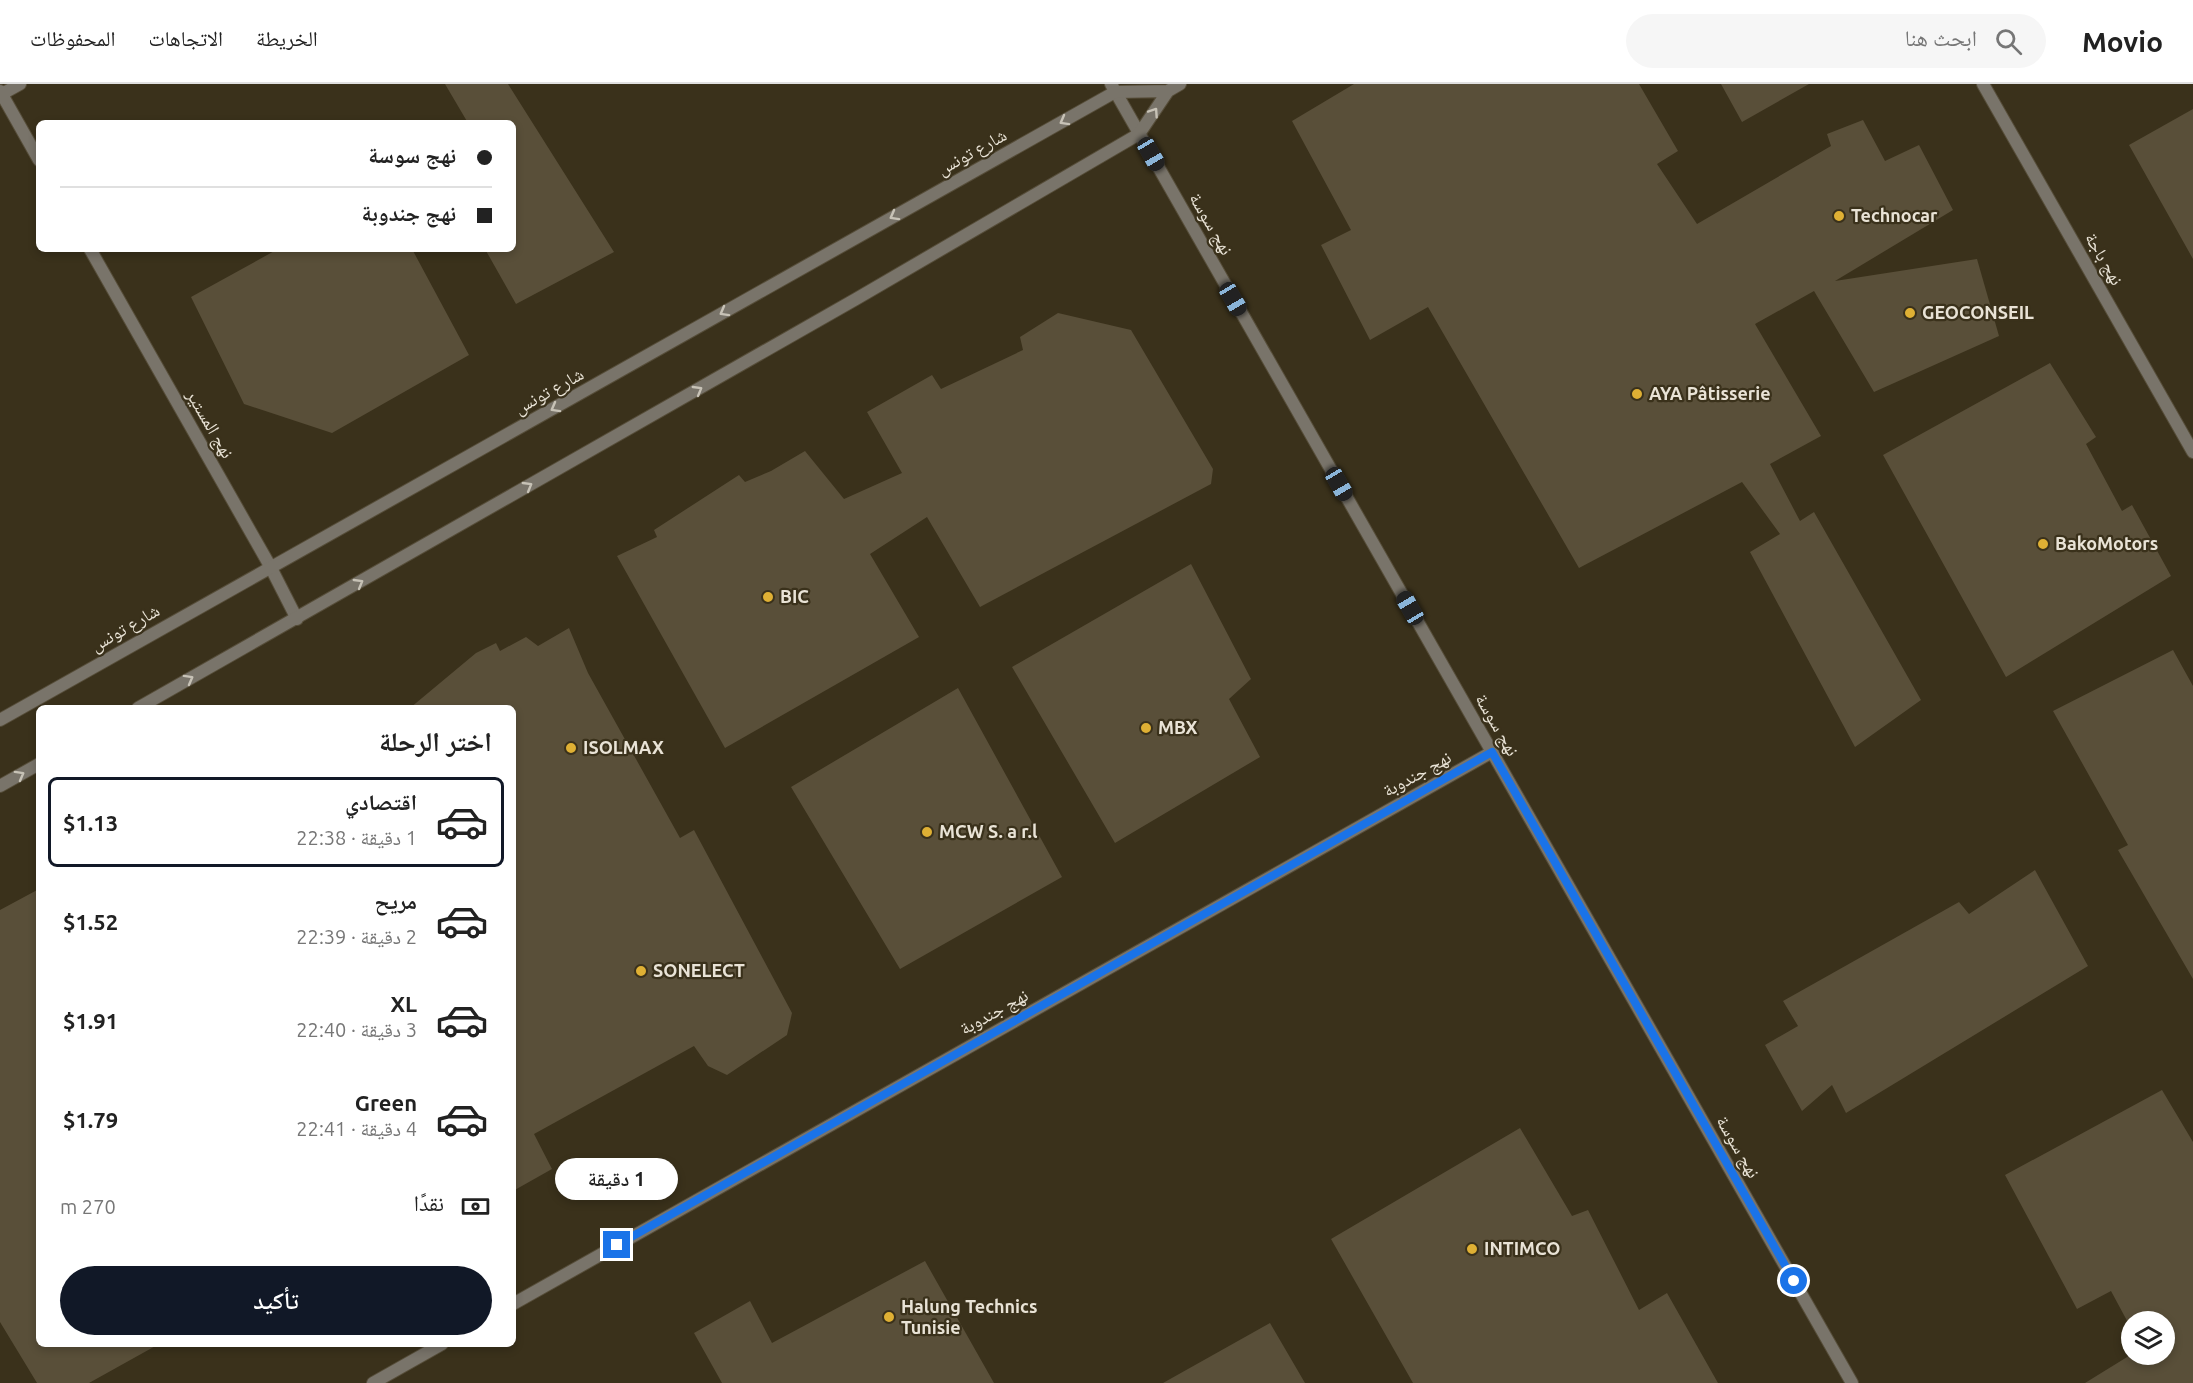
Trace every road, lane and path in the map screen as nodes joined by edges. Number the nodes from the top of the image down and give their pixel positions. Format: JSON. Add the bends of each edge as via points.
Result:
{"nodes":[{"id":1,"x":20,"y":84,"type":"edge"},
{"id":2,"x":1180,"y":84,"type":"edge"},
{"id":3,"x":1983,"y":84,"type":"edge"},
{"id":4,"x":1113,"y":88,"type":"edge"},
{"id":5,"x":1168,"y":91,"type":"junction"},
{"id":6,"x":1,"y":93,"type":"edge"},
{"id":7,"x":1139,"y":134,"type":"junction"},
{"id":8,"x":36,"y":155,"type":"edge"},
{"id":9,"x":92,"y":252,"type":"edge"},
{"id":10,"x":2193,"y":452,"type":"edge"},
{"id":11,"x":270,"y":566,"type":"junction"},
{"id":12,"x":297,"y":619,"type":"junction"},
{"id":13,"x":143,"y":705,"type":"edge"},
{"id":14,"x":0,"y":720,"type":"edge"},
{"id":15,"x":1492,"y":752,"type":"junction"},
{"id":16,"x":36,"y":766,"type":"edge"},
{"id":17,"x":0,"y":786,"type":"edge"},
{"id":18,"x":516,"y":1302,"type":"edge"},
{"id":19,"x":437,"y":1347,"type":"edge"},
{"id":20,"x":373,"y":1383,"type":"edge"},
{"id":21,"x":1852,"y":1383,"type":"edge"}],
"edges":[{"from":1,"to":6,"type":"street"},
{"from":2,"to":5,"type":"street"},
{"from":3,"to":10,"type":"street","name":"نهج باجة"},
{"from":4,"to":5,"type":"street"},
{"from":4,"to":7,"type":"street","name":"نهج سوسة"},
{"from":4,"to":11,"type":"street","name":"شارع تونس","one_way":true},
{"from":7,"to":5,"type":"street","one_way":true},
{"from":6,"to":8,"type":"street"},
{"from":12,"to":7,"type":"street","one_way":true},
{"from":7,"to":15,"type":"street","name":"نهج سوسة"},
{"from":9,"to":11,"type":"street","name":"نهج المستير"},
{"from":11,"to":12,"type":"street","name":"نهج المستير"},
{"from":11,"to":14,"type":"street","name":"شارع تونس"},
{"from":13,"to":12,"type":"street","one_way":true},
{"from":15,"to":18,"type":"street","name":"نهج جندوبة"},
{"from":15,"to":21,"type":"street","name":"نهج سوسة"},
{"from":17,"to":16,"type":"street","one_way":true},
{"from":19,"to":20,"type":"street"}]}
